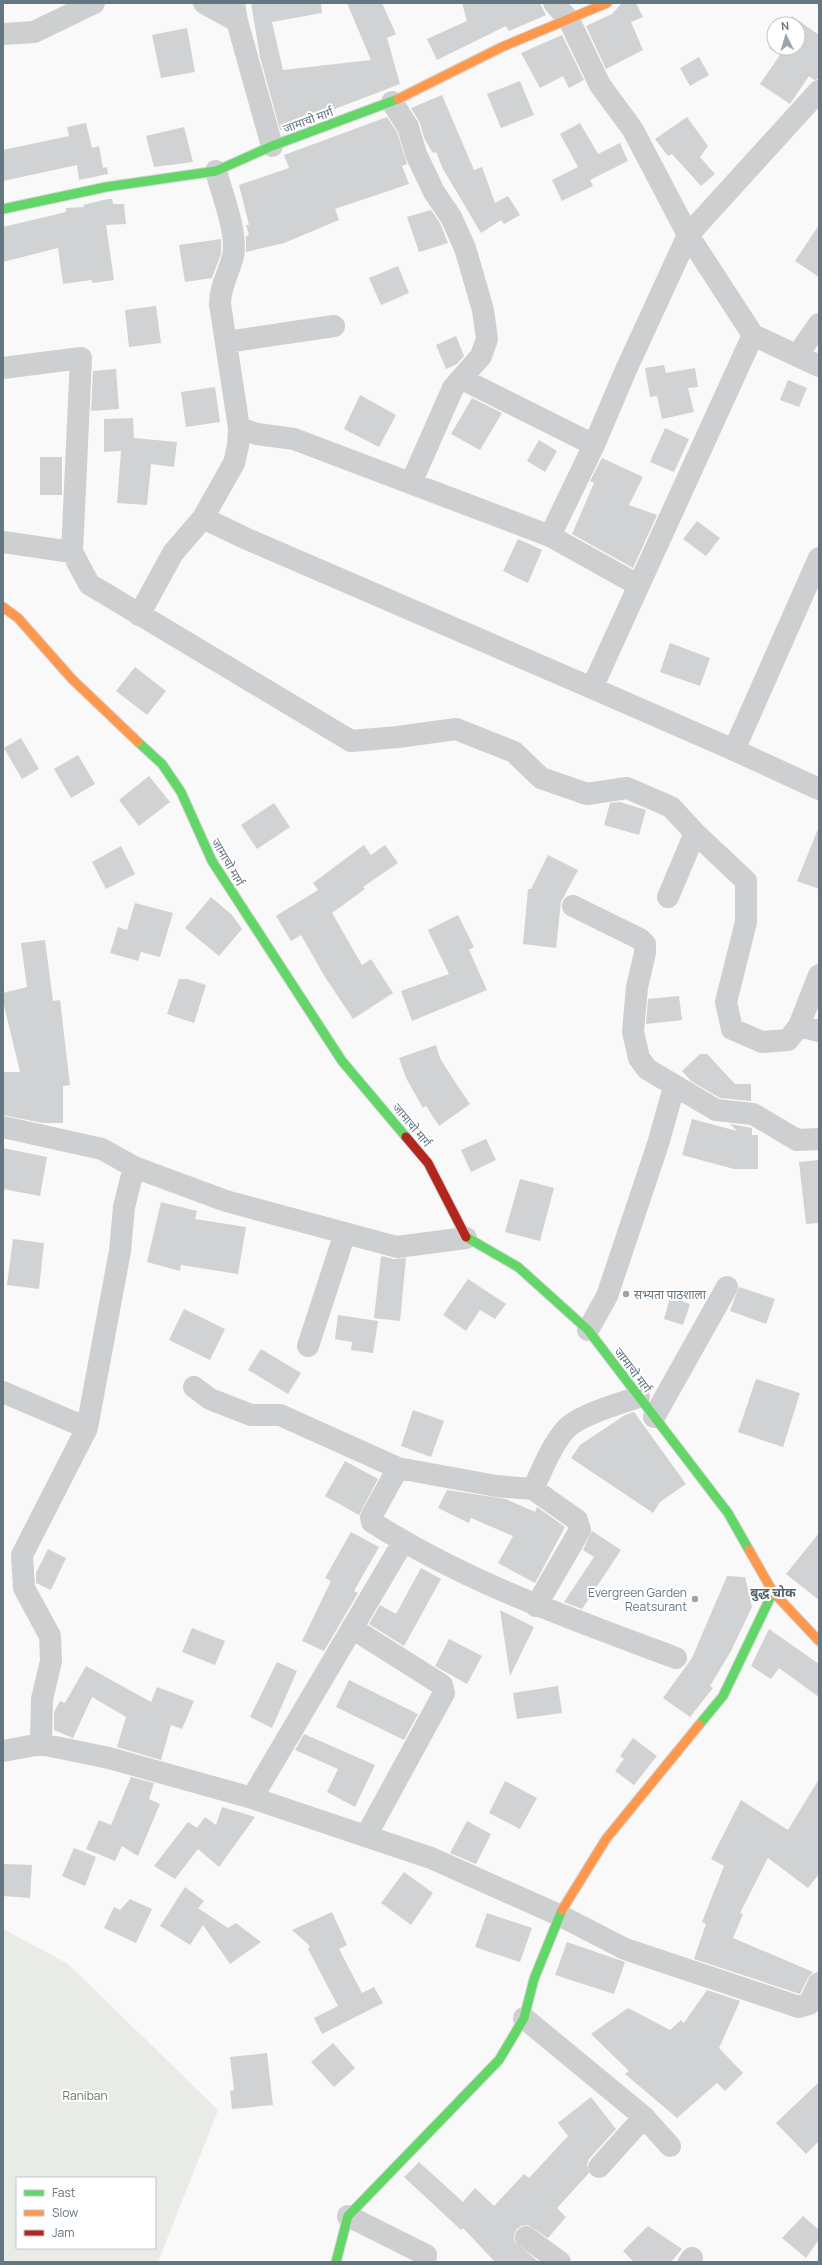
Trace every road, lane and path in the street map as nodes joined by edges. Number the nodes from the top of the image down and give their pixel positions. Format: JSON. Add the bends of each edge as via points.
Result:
{"nodes":[{"id":1,"x":94,"y":3,"type":"edge"},
{"id":2,"x":204,"y":3,"type":"edge"},
{"id":3,"x":554,"y":3,"type":"edge"},
{"id":4,"x":607,"y":3,"type":"edge"},
{"id":5,"x":236,"y":12,"type":"edge"},
{"id":6,"x":569,"y":20,"type":"junction"},
{"id":7,"x":3,"y":34,"type":"edge"},
{"id":8,"x":819,"y":91,"type":"edge"},
{"id":9,"x":392,"y":102,"type":"junction"},
{"id":10,"x":272,"y":146,"type":"junction"},
{"id":11,"x":216,"y":171,"type":"junction"},
{"id":12,"x":3,"y":209,"type":"edge"},
{"id":13,"x":688,"y":235,"type":"junction"},
{"id":14,"x":819,"y":324,"type":"edge"},
{"id":15,"x":334,"y":326,"type":"dead end"},
{"id":16,"x":752,"y":335,"type":"junction"},
{"id":17,"x":227,"y":342,"type":"junction"},
{"id":18,"x":798,"y":354,"type":"junction"},
{"id":19,"x":819,"y":366,"type":"edge"},
{"id":20,"x":3,"y":368,"type":"edge"},
{"id":21,"x":462,"y":379,"type":"junction"},
{"id":22,"x":238,"y":428,"type":"junction"},
{"id":23,"x":594,"y":445,"type":"junction"},
{"id":24,"x":411,"y":483,"type":"junction"},
{"id":25,"x":203,"y":518,"type":"junction"},
{"id":26,"x":550,"y":536,"type":"junction"},
{"id":27,"x":3,"y":542,"type":"edge"},
{"id":28,"x":72,"y":552,"type":"junction"},
{"id":29,"x":819,"y":558,"type":"edge"},
{"id":30,"x":638,"y":585,"type":"junction"},
{"id":31,"x":3,"y":607,"type":"edge"},
{"id":32,"x":139,"y":615,"type":"junction"},
{"id":33,"x":592,"y":688,"type":"junction"},
{"id":34,"x":734,"y":750,"type":"junction"},
{"id":35,"x":819,"y":789,"type":"edge"},
{"id":36,"x":695,"y":833,"type":"junction"},
{"id":37,"x":668,"y":897,"type":"dead end"},
{"id":38,"x":573,"y":906,"type":"dead end"},
{"id":39,"x":819,"y":975,"type":"edge"},
{"id":40,"x":809,"y":1028,"type":"edge"},
{"id":41,"x":674,"y":1087,"type":"junction"},
{"id":42,"x":3,"y":1127,"type":"edge"},
{"id":43,"x":819,"y":1139,"type":"edge"},
{"id":44,"x":134,"y":1167,"type":"junction"},
{"id":45,"x":345,"y":1233,"type":"junction"},
{"id":46,"x":466,"y":1238,"type":"junction"},
{"id":47,"x":727,"y":1287,"type":"dead end"},
{"id":48,"x":588,"y":1330,"type":"junction"},
{"id":49,"x":308,"y":1346,"type":"dead end"},
{"id":50,"x":194,"y":1387,"type":"dead end"},
{"id":51,"x":3,"y":1392,"type":"edge"},
{"id":52,"x":639,"y":1397,"type":"junction"},
{"id":53,"x":654,"y":1417,"type":"junction"},
{"id":54,"x":87,"y":1428,"type":"junction"},
{"id":55,"x":398,"y":1468,"type":"junction"},
{"id":56,"x":533,"y":1489,"type":"junction"},
{"id":57,"x":404,"y":1542,"type":"junction"},
{"id":58,"x":773,"y":1592,"type":"junction"},
{"id":59,"x":536,"y":1606,"type":"junction"},
{"id":60,"x":352,"y":1628,"type":"junction"},
{"id":61,"x":819,"y":1641,"type":"edge"},
{"id":62,"x":676,"y":1658,"type":"dead end"},
{"id":63,"x":41,"y":1744,"type":"junction"},
{"id":64,"x":3,"y":1751,"type":"edge"},
{"id":65,"x":252,"y":1798,"type":"junction"},
{"id":66,"x":366,"y":1836,"type":"junction"},
{"id":67,"x":559,"y":1915,"type":"junction"},
{"id":68,"x":819,"y":1983,"type":"edge"},
{"id":69,"x":524,"y":2018,"type":"junction"},
{"id":70,"x":644,"y":2117,"type":"junction"},
{"id":71,"x":670,"y":2146,"type":"dead end"},
{"id":72,"x":599,"y":2167,"type":"dead end"},
{"id":73,"x":348,"y":2216,"type":"junction"},
{"id":74,"x":526,"y":2238,"type":"dead end"},
{"id":75,"x":336,"y":2262,"type":"edge"},
{"id":76,"x":425,"y":2262,"type":"edge"},
{"id":77,"x":560,"y":2262,"type":"edge"}],
"edges":[{"from":1,"to":7,"type":"street","via":[[34,32]]},
{"from":2,"to":5,"type":"street"},
{"from":3,"to":6,"type":"street"},
{"from":4,"to":6,"type":"street","name":"जामाचो मार्ग"},
{"from":5,"to":10,"type":"street"},
{"from":6,"to":9,"type":"street","name":"जामाचो मार्ग","via":[[502,47]]},
{"from":6,"to":13,"type":"street","via":[[600,84],[633,130]]},
{"from":8,"to":13,"type":"street"},
{"from":9,"to":10,"type":"street","name":"जामाचो मार्ग"},
{"from":9,"to":21,"type":"street","via":[[408,127],[416,154],[465,248],[483,310],[487,339],[481,356]]},
{"from":10,"to":11,"type":"street","name":"जामाचो मार्ग"},
{"from":11,"to":12,"type":"street","name":"जामाचो मार्ग","via":[[106,187]]},
{"from":11,"to":17,"type":"street","via":[[234,242],[233,256],[220,294]]},
{"from":13,"to":16,"type":"street"},
{"from":13,"to":23,"type":"street"},
{"from":14,"to":18,"type":"street"},
{"from":15,"to":17,"type":"street"},
{"from":16,"to":18,"type":"street"},
{"from":16,"to":30,"type":"street"},
{"from":17,"to":22,"type":"street"},
{"from":18,"to":19,"type":"street"},
{"from":20,"to":28,"type":"street","via":[[81,358]]},
{"from":21,"to":23,"type":"street"},
{"from":21,"to":24,"type":"street","via":[[453,388]]},
{"from":22,"to":24,"type":"street","via":[[257,434],[294,439]]},
{"from":22,"to":25,"type":"street","via":[[238,446],[234,463]]},
{"from":23,"to":26,"type":"street"},
{"from":24,"to":26,"type":"street"},
{"from":25,"to":32,"type":"street","via":[[173,553]]},
{"from":25,"to":33,"type":"street"},
{"from":26,"to":30,"type":"street"},
{"from":27,"to":28,"type":"street"},
{"from":28,"to":32,"type":"street","via":[[89,584]]},
{"from":29,"to":34,"type":"street"},
{"from":30,"to":33,"type":"street"},
{"from":31,"to":46,"type":"street","name":"जामाचो मार्ग","via":[[18,618],[72,679],[162,764],[181,792],[216,868],[342,1062],[428,1162]]},
{"from":32,"to":36,"type":"street","via":[[351,741],[456,729],[514,752],[542,778],[587,794],[627,788],[671,807]]},
{"from":33,"to":34,"type":"street"},
{"from":34,"to":35,"type":"street"},
{"from":36,"to":37,"type":"street"},
{"from":36,"to":40,"type":"street","via":[[746,881],[746,922],[726,1002],[732,1029],[762,1042],[788,1040]]},
{"from":38,"to":41,"type":"street","via":[[645,944],[634,1006],[635,1046],[639,1058],[647,1069]]},
{"from":39,"to":40,"type":"street"},
{"from":41,"to":43,"type":"street","via":[[716,1110],[752,1114],[798,1140]]},
{"from":41,"to":48,"type":"street","via":[[658,1144],[607,1296]]},
{"from":42,"to":44,"type":"street","via":[[102,1149]]},
{"from":44,"to":45,"type":"street","via":[[226,1201]]},
{"from":44,"to":54,"type":"street","via":[[124,1207],[120,1251]]},
{"from":45,"to":46,"type":"street","via":[[397,1247]]},
{"from":45,"to":49,"type":"street"},
{"from":46,"to":48,"type":"street","name":"जामाचो मार्ग","via":[[518,1267]]},
{"from":47,"to":53,"type":"street"},
{"from":48,"to":52,"type":"street","name":"जामाचो मार्ग"},
{"from":50,"to":55,"type":"street","via":[[210,1399],[251,1415],[280,1415]]},
{"from":51,"to":54,"type":"street"},
{"from":52,"to":53,"type":"street","name":"जामाचो मार्ग"},
{"from":52,"to":56,"type":"street","via":[[601,1409],[567,1428],[554,1445]]},
{"from":53,"to":58,"type":"street","name":"जामाचो मार्ग","via":[[728,1513]]},
{"from":54,"to":63,"type":"street","via":[[22,1555],[24,1588],[50,1636],[51,1661],[42,1699]]},
{"from":55,"to":56,"type":"street","via":[[496,1486]]},
{"from":55,"to":57,"type":"street","via":[[371,1517],[372,1522]]},
{"from":56,"to":59,"type":"street","via":[[577,1520],[580,1530]]},
{"from":57,"to":59,"type":"street"},
{"from":57,"to":60,"type":"street"},
{"from":58,"to":61,"type":"street","name":"जामाचो मार्ग"},
{"from":58,"to":67,"type":"street","via":[[723,1696],[606,1839]]},
{"from":59,"to":62,"type":"street"},
{"from":60,"to":65,"type":"street"},
{"from":60,"to":66,"type":"street","via":[[442,1685],[444,1693]]},
{"from":63,"to":64,"type":"street"},
{"from":63,"to":65,"type":"street","via":[[109,1758]]},
{"from":65,"to":66,"type":"street"},
{"from":66,"to":67,"type":"street","via":[[431,1858]]},
{"from":67,"to":68,"type":"street","via":[[625,1949],[799,2007],[809,2004]]},
{"from":67,"to":69,"type":"street","via":[[534,1979]]},
{"from":69,"to":70,"type":"street"},
{"from":69,"to":73,"type":"street","via":[[499,2060]]},
{"from":70,"to":71,"type":"street"},
{"from":70,"to":72,"type":"street"},
{"from":73,"to":75,"type":"street"},
{"from":73,"to":76,"type":"street","via":[[426,2255]]},
{"from":74,"to":77,"type":"street"}]}
